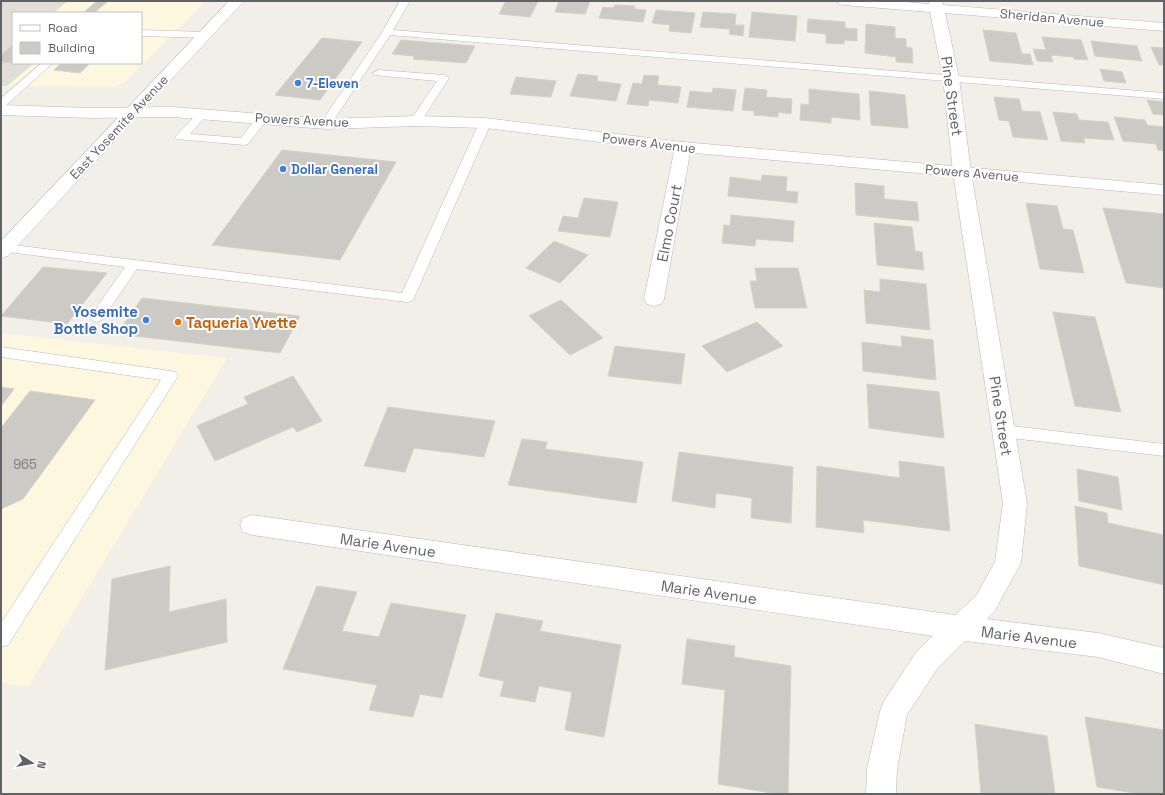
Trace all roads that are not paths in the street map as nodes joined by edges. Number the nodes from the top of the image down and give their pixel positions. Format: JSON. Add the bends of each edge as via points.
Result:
{"nodes":[{"id":1,"x":237,"y":1,"type":"edge"},
{"id":2,"x":405,"y":1,"type":"edge"},
{"id":3,"x":844,"y":1,"type":"edge"},
{"id":4,"x":936,"y":4,"type":"edge"},
{"id":5,"x":1164,"y":27,"type":"edge"},
{"id":6,"x":387,"y":32,"type":"junction"},
{"id":7,"x":142,"y":33,"type":"edge"},
{"id":8,"x":205,"y":35,"type":"junction"},
{"id":9,"x":47,"y":64,"type":"edge"},
{"id":10,"x":378,"y":73,"type":"dead end"},
{"id":11,"x":951,"y":78,"type":"junction"},
{"id":12,"x":1164,"y":96,"type":"edge"},
{"id":13,"x":1,"y":104,"type":"edge"},
{"id":14,"x":1,"y":110,"type":"edge"},
{"id":15,"x":134,"y":112,"type":"junction"},
{"id":16,"x":203,"y":114,"type":"junction"},
{"id":17,"x":262,"y":118,"type":"junction"},
{"id":18,"x":416,"y":121,"type":"junction"},
{"id":19,"x":485,"y":123,"type":"junction"},
{"id":20,"x":326,"y":124,"type":"junction"},
{"id":21,"x":683,"y":147,"type":"junction"},
{"id":22,"x":962,"y":172,"type":"junction"},
{"id":23,"x":1164,"y":190,"type":"edge"},
{"id":24,"x":3,"y":250,"type":"edge"},
{"id":25,"x":134,"y":264,"type":"junction"},
{"id":26,"x":654,"y":299,"type":"dead end"},
{"id":27,"x":97,"y":317,"type":"dead end"},
{"id":28,"x":1,"y":352,"type":"edge"},
{"id":29,"x":1003,"y":431,"type":"junction"},
{"id":30,"x":1164,"y":450,"type":"edge"},
{"id":31,"x":252,"y":525,"type":"dead end"},
{"id":32,"x":959,"y":628,"type":"junction"},
{"id":33,"x":1,"y":639,"type":"edge"},
{"id":34,"x":1164,"y":661,"type":"edge"},
{"id":35,"x":881,"y":794,"type":"edge"}],
"edges":[{"from":1,"to":8,"type":"street","name":"East Yosemite Avenue"},
{"from":2,"to":6,"type":"lane"},
{"from":3,"to":4,"type":"street","name":"Sheridan Avenue"},
{"from":4,"to":5,"type":"street","name":"Sheridan Avenue"},
{"from":4,"to":11,"type":"street","name":"Pine Street"},
{"from":6,"to":11,"type":"lane"},
{"from":6,"to":20,"type":"lane"},
{"from":7,"to":8,"type":"lane"},
{"from":8,"to":15,"type":"street","name":"East Yosemite Avenue"},
{"from":9,"to":13,"type":"lane"},
{"from":10,"to":18,"type":"lane","via":[[444,78]]},
{"from":11,"to":12,"type":"lane"},
{"from":11,"to":22,"type":"street","name":"Pine Street"},
{"from":14,"to":15,"type":"street","name":"Powers Avenue"},
{"from":15,"to":16,"type":"street","name":"Powers Avenue"},
{"from":15,"to":24,"type":"street","name":"East Yosemite Avenue"},
{"from":16,"to":17,"type":"street","name":"Powers Avenue"},
{"from":16,"to":17,"type":"lane","via":[[181,137],[244,142]]},
{"from":17,"to":20,"type":"street","name":"Powers Avenue"},
{"from":18,"to":19,"type":"street","name":"Powers Avenue"},
{"from":18,"to":20,"type":"street","name":"Powers Avenue"},
{"from":19,"to":21,"type":"street","name":"Powers Avenue"},
{"from":19,"to":25,"type":"lane","via":[[408,298]]},
{"from":21,"to":22,"type":"street","name":"Powers Avenue"},
{"from":21,"to":26,"type":"street","name":"Elmo Court"},
{"from":22,"to":23,"type":"street","name":"Powers Avenue"},
{"from":22,"to":29,"type":"street","name":"Pine Street"},
{"from":24,"to":25,"type":"lane"},
{"from":25,"to":27,"type":"lane"},
{"from":28,"to":33,"type":"lane","via":[[171,376]]},
{"from":29,"to":30,"type":"lane"},
{"from":29,"to":32,"type":"street","name":"Pine Street","via":[[1015,502],[1008,562],[985,604]]},
{"from":31,"to":32,"type":"street","name":"Marie Avenue"},
{"from":32,"to":34,"type":"street","name":"Marie Avenue","via":[[1098,645]]},
{"from":32,"to":35,"type":"street","name":"Pine Street","via":[[927,660],[894,711],[882,769]]}]}
